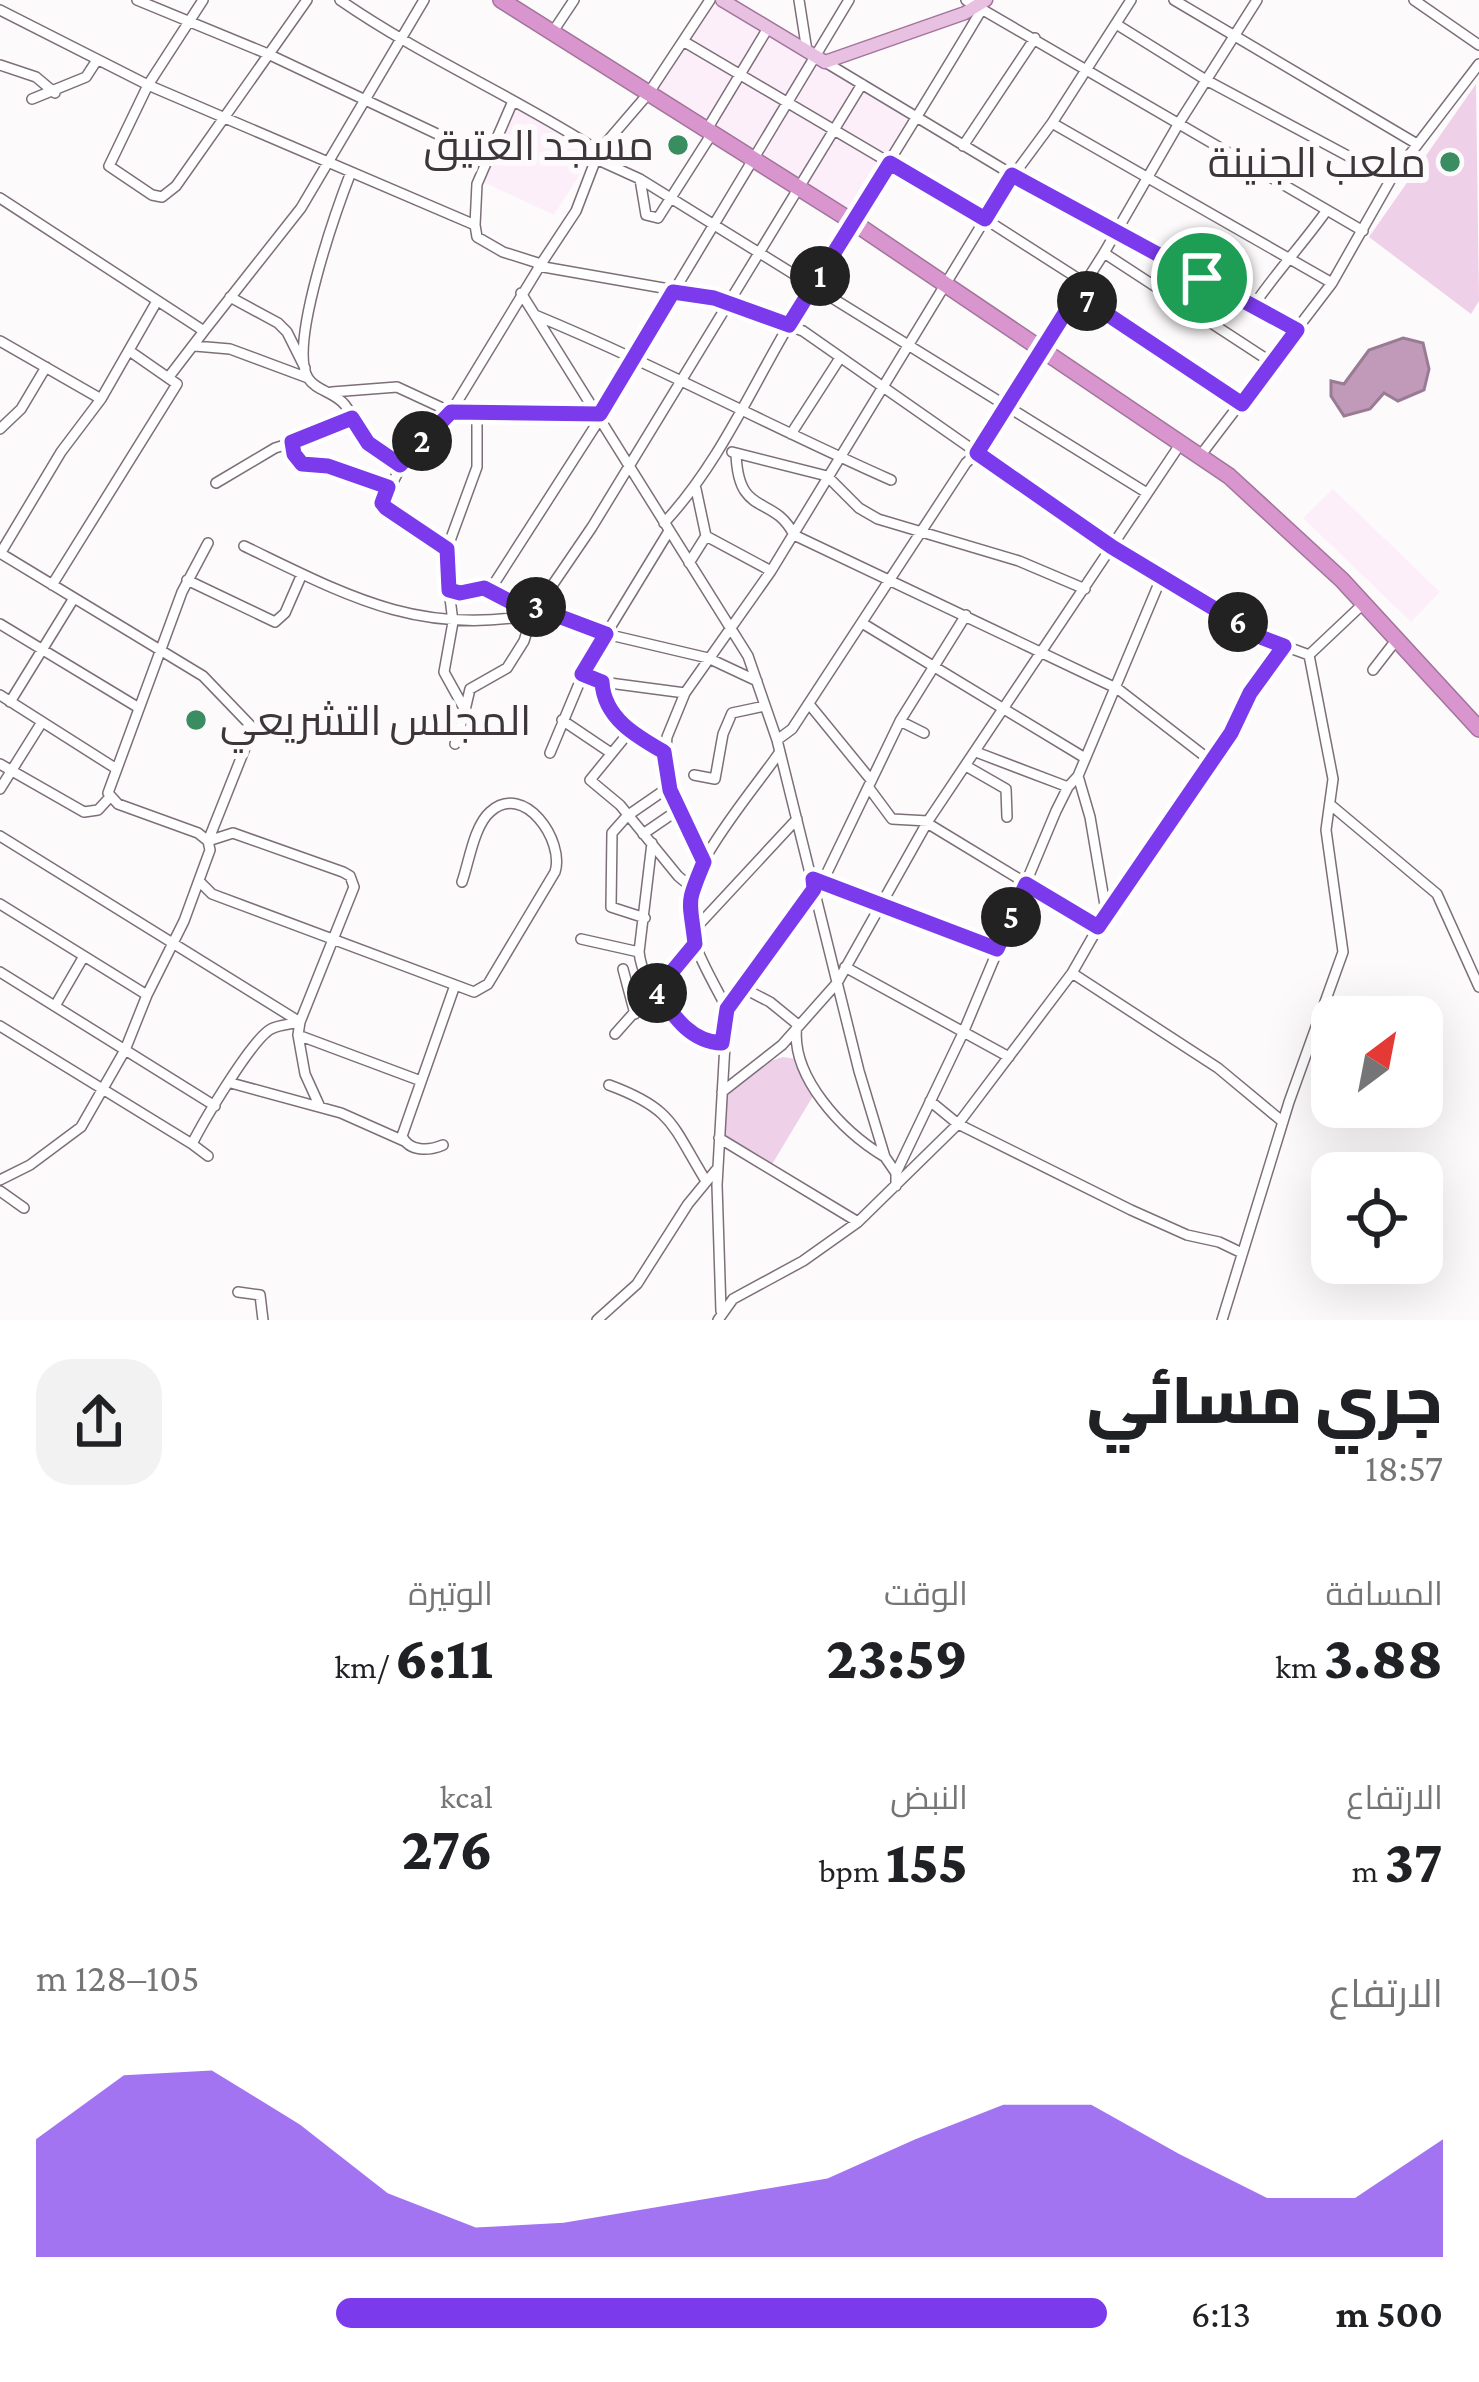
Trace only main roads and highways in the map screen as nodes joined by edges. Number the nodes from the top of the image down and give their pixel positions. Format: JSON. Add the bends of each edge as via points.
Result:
{"nodes":[{"id":1,"x":501,"y":0,"type":"edge"},
{"id":2,"x":722,"y":0,"type":"edge"},
{"id":3,"x":979,"y":3,"type":"edge"},
{"id":4,"x":1479,"y":729,"type":"edge"}],
"edges":[{"from":1,"to":4,"type":"highway","via":[[854,223],[1200,456],[1295,534]]},
{"from":2,"to":3,"type":"main road","via":[[816,56],[965,14]]}]}
